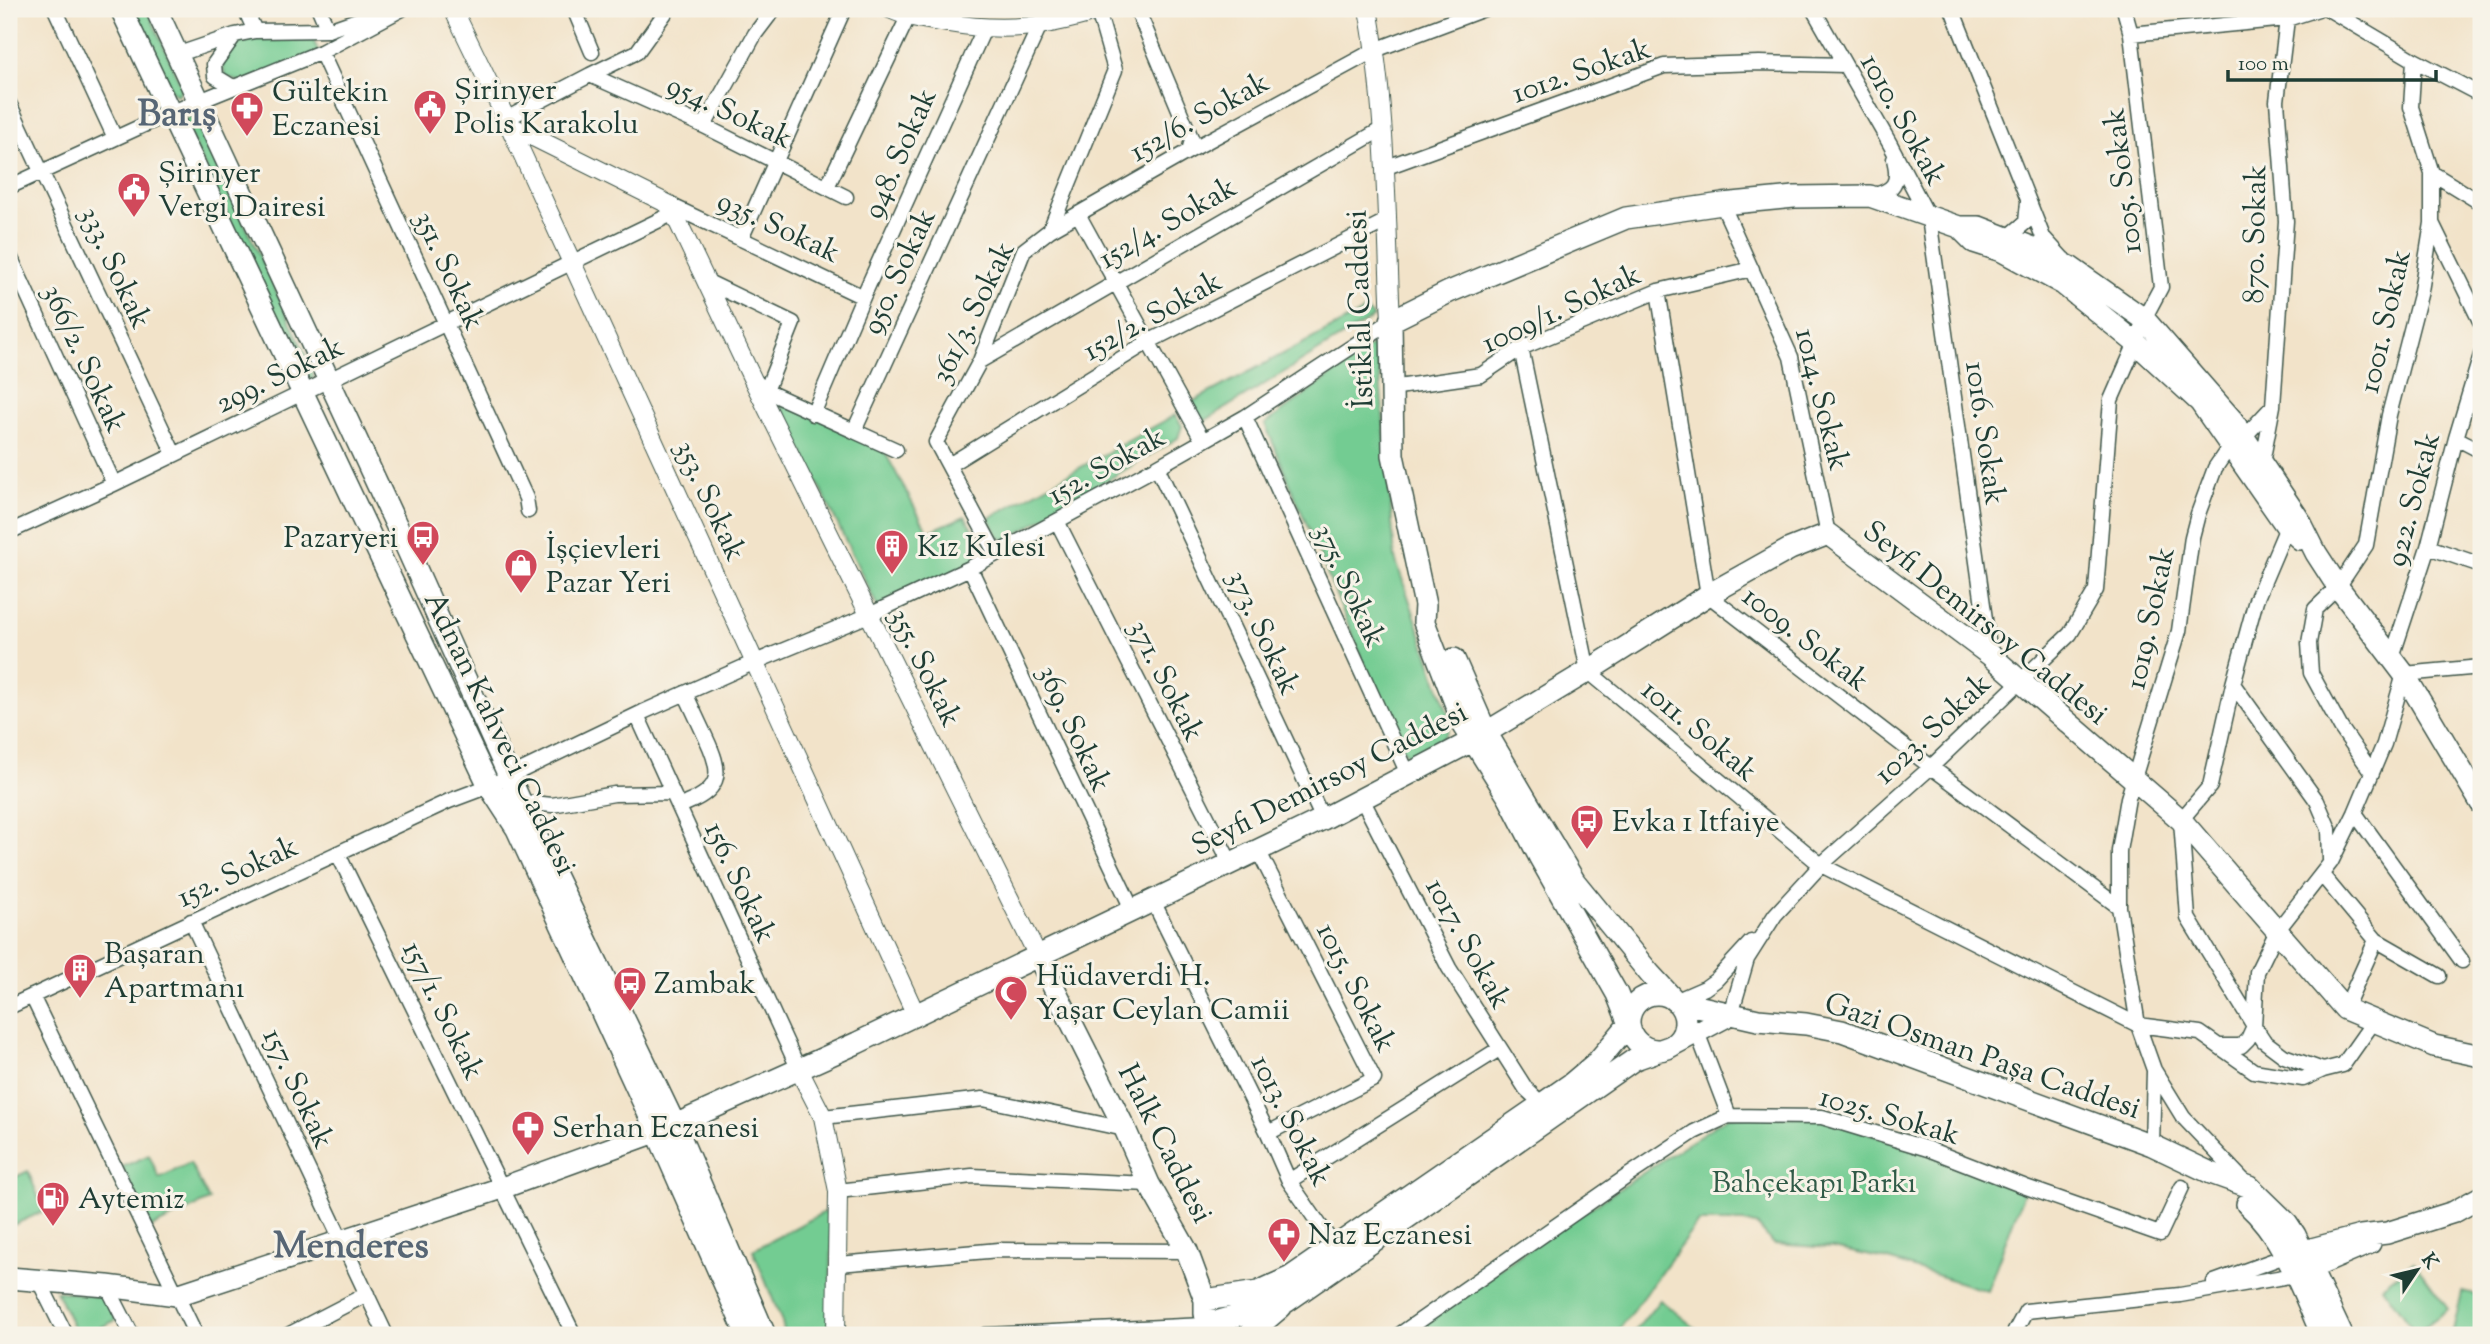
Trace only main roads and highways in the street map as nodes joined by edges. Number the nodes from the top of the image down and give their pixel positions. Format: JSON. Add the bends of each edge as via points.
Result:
{"nodes":[{"id":1,"x":121,"y":9,"type":"edge"},
{"id":2,"x":156,"y":9,"type":"edge"},
{"id":3,"x":1959,"y":227,"type":"junction"},
{"id":4,"x":2238,"y":441,"type":"junction"},
{"id":5,"x":2316,"y":552,"type":"junction"},
{"id":6,"x":1479,"y":736,"type":"junction"},
{"id":7,"x":2481,"y":803,"type":"edge"},
{"id":8,"x":513,"y":805,"type":"junction"},
{"id":9,"x":1038,"y":956,"type":"junction"},
{"id":10,"x":1675,"y":1001,"type":"junction"},
{"id":11,"x":1731,"y":1014,"type":"junction"},
{"id":12,"x":1629,"y":1024,"type":"junction"},
{"id":13,"x":1669,"y":1047,"type":"junction"},
{"id":14,"x":2481,"y":1056,"type":"edge"},
{"id":15,"x":666,"y":1129,"type":"junction"},
{"id":16,"x":2211,"y":1173,"type":"junction"},
{"id":17,"x":2481,"y":1197,"type":"edge"},
{"id":18,"x":2299,"y":1263,"type":"junction"},
{"id":19,"x":9,"y":1278,"type":"edge"},
{"id":20,"x":39,"y":1281,"type":"junction"},
{"id":21,"x":9,"y":1293,"type":"edge"},
{"id":22,"x":1205,"y":1300,"type":"junction"},
{"id":23,"x":1286,"y":1302,"type":"junction"},
{"id":24,"x":1205,"y":1330,"type":"edge"},
{"id":25,"x":747,"y":1335,"type":"edge"},
{"id":26,"x":765,"y":1335,"type":"edge"},
{"id":27,"x":1248,"y":1335,"type":"edge"},
{"id":28,"x":2322,"y":1335,"type":"edge"},
{"id":29,"x":2342,"y":1335,"type":"edge"}],
"edges":[{"from":1,"to":8,"type":"main road","name":"Adnan Kahveci Caddesi","via":[[489,786]]},
{"from":2,"to":8,"type":"main road","name":"Adnan Kahveci Caddesi","via":[[510,775]]},
{"from":3,"to":4,"type":"main road","via":[[1974,242],[2063,284],[2136,343]]},
{"from":3,"to":4,"type":"main road","via":[[1979,227],[2036,249],[2144,318]]},
{"from":3,"to":6,"type":"main road","name":"İstiklal Caddesi","via":[[1870,196],[1794,197],[1626,218],[1448,292],[1391,321],[1393,455],[1425,605],[1440,623]]},
{"from":4,"to":5,"type":"main road","via":[[2262,463]]},
{"from":4,"to":5,"type":"main road","via":[[2287,527]]},
{"from":5,"to":7,"type":"main road","via":[[2398,666]]},
{"from":6,"to":9,"type":"main road","name":"Seyfi Demirsoy Caddesi","via":[[1323,820]]},
{"from":6,"to":10,"type":"main road","name":"İstiklal Caddesi","via":[[1575,882]]},
{"from":6,"to":12,"type":"main road","name":"İstiklal Caddesi"},
{"from":6,"to":14,"type":"main road","name":"Seyfi Demirsoy Caddesi","via":[[1707,595],[1790,549],[1828,534],[1990,655],[2180,820],[2345,1009],[2434,1046]]},
{"from":8,"to":15,"type":"main road","name":"Adnan Kahveci Caddesi","via":[[517,829]]},
{"from":9,"to":15,"type":"main road","name":"Seyfi Demirsoy Caddesi"},
{"from":9,"to":22,"type":"main road","name":"Halk Caddesi","via":[[1149,1184],[1187,1251]]},
{"from":10,"to":11,"type":"main road","name":"Gazi Osman Paşa Caddesi"},
{"from":10,"to":12,"type":"main road","via":[[1649,995],[1633,1006]]},
{"from":10,"to":13,"type":"main road","via":[[1685,1025]]},
{"from":11,"to":13,"type":"main road"},
{"from":11,"to":16,"type":"main road","name":"Gazi Osman Paşa Caddesi","via":[[1842,1031],[2152,1145]]},
{"from":12,"to":13,"type":"main road","via":[[1631,1034],[1644,1047]]},
{"from":12,"to":22,"type":"main road","via":[[1571,1084],[1291,1277],[1258,1292]]},
{"from":13,"to":23,"type":"main road","via":[[1635,1059],[1603,1080]]},
{"from":15,"to":20,"type":"main road","name":"Seyfi Demirsoy Caddesi","via":[[177,1295]]},
{"from":15,"to":25,"type":"main road","name":"Adnan Kahveci Caddesi"},
{"from":15,"to":26,"type":"main road","name":"Adnan Kahveci Caddesi"},
{"from":16,"to":18,"type":"main road","name":"Gazi Osman Paşa Caddesi","via":[[2262,1218]]},
{"from":16,"to":18,"type":"main road","name":"Gazi Osman Paşa Caddesi","via":[[2250,1187],[2287,1223]]},
{"from":17,"to":18,"type":"main road","via":[[2454,1212],[2387,1233],[2366,1246]]},
{"from":18,"to":28,"type":"main road","name":"Gazi Osman Paşa Caddesi"},
{"from":18,"to":29,"type":"main road","name":"Gazi Osman Paşa Caddesi"},
{"from":19,"to":20,"type":"main road","name":"Seyfi Demirsoy Caddesi"},
{"from":20,"to":21,"type":"main road","name":"Seyfi Demirsoy Caddesi"},
{"from":22,"to":24,"type":"main road","name":"Halk Caddesi"},
{"from":23,"to":24,"type":"main road"},
{"from":23,"to":27,"type":"main road"}]}
